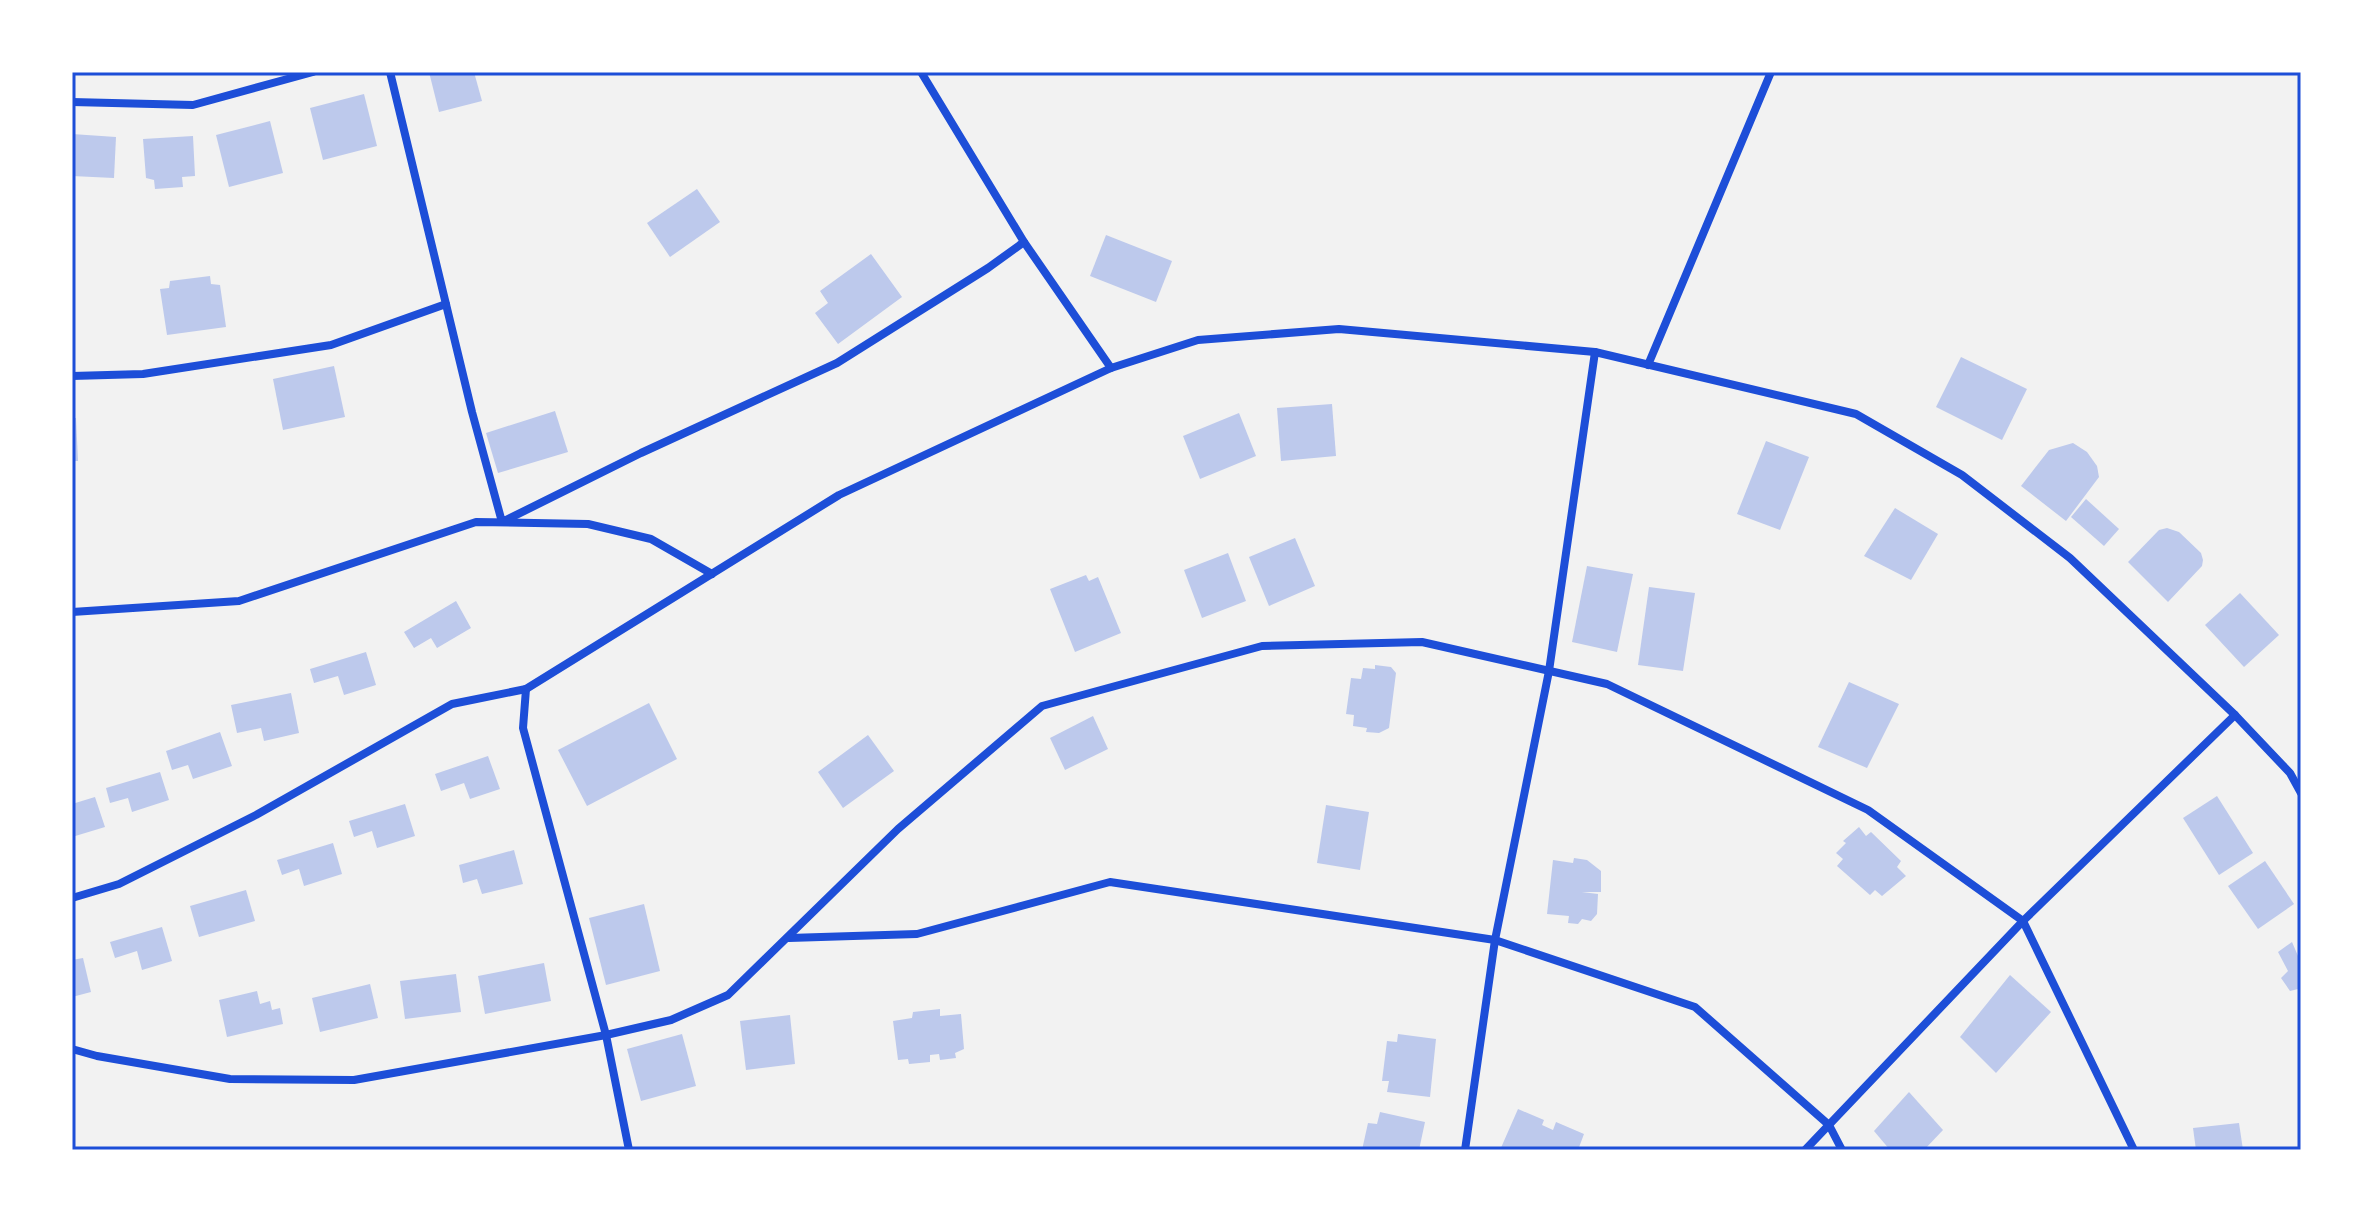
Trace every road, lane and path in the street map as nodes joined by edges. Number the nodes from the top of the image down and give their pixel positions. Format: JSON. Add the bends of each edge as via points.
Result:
{"nodes":[{"id":1,"x":313,"y":72,"type":"edge"},
{"id":2,"x":390,"y":72,"type":"edge"},
{"id":3,"x":921,"y":72,"type":"edge"},
{"id":4,"x":1771,"y":72,"type":"edge"},
{"id":5,"x":72,"y":102,"type":"edge"},
{"id":6,"x":1024,"y":242,"type":"junction"},
{"id":7,"x":446,"y":304,"type":"junction"},
{"id":8,"x":1595,"y":352,"type":"junction"},
{"id":9,"x":1648,"y":365,"type":"junction"},
{"id":10,"x":1111,"y":368,"type":"junction"},
{"id":11,"x":72,"y":376,"type":"edge"},
{"id":12,"x":502,"y":522,"type":"junction"},
{"id":13,"x":712,"y":574,"type":"junction"},
{"id":14,"x":72,"y":612,"type":"edge"},
{"id":15,"x":1549,"y":671,"type":"junction"},
{"id":16,"x":526,"y":689,"type":"junction"},
{"id":17,"x":2235,"y":715,"type":"junction"},
{"id":18,"x":2301,"y":793,"type":"edge"},
{"id":19,"x":72,"y":898,"type":"edge"},
{"id":20,"x":2023,"y":921,"type":"junction"},
{"id":21,"x":788,"y":938,"type":"junction"},
{"id":22,"x":1495,"y":940,"type":"junction"},
{"id":23,"x":606,"y":1035,"type":"junction"},
{"id":24,"x":72,"y":1049,"type":"edge"},
{"id":25,"x":1829,"y":1125,"type":"junction"},
{"id":26,"x":629,"y":1150,"type":"edge"},
{"id":27,"x":1465,"y":1150,"type":"edge"},
{"id":28,"x":1805,"y":1150,"type":"edge"},
{"id":29,"x":1842,"y":1150,"type":"edge"},
{"id":30,"x":2134,"y":1150,"type":"edge"}],
"edges":[{"from":1,"to":5,"type":"street","via":[[193,105]]},
{"from":2,"to":7,"type":"street"},
{"from":3,"to":6,"type":"street"},
{"from":4,"to":9,"type":"street"},
{"from":6,"to":10,"type":"street"},
{"from":6,"to":12,"type":"street","via":[[837,363]]},
{"from":7,"to":11,"type":"street","via":[[331,345],[143,374]]},
{"from":7,"to":12,"type":"street"},
{"from":8,"to":9,"type":"street"},
{"from":8,"to":10,"type":"street","via":[[1339,329],[1198,340]]},
{"from":8,"to":15,"type":"street"},
{"from":9,"to":17,"type":"street","via":[[1856,414],[1962,475],[2070,558]]},
{"from":10,"to":13,"type":"street","via":[[839,495]]},
{"from":12,"to":13,"type":"street","via":[[588,524],[651,539]]},
{"from":12,"to":14,"type":"street","via":[[476,522],[239,601]]},
{"from":13,"to":16,"type":"street"},
{"from":15,"to":20,"type":"street","via":[[1607,684],[1868,810]]},
{"from":15,"to":21,"type":"street","via":[[1422,642],[1262,646],[1042,706],[898,829]]},
{"from":15,"to":22,"type":"street"},
{"from":16,"to":19,"type":"street","via":[[452,704],[256,815],[119,884]]},
{"from":16,"to":23,"type":"street","via":[[523,728]]},
{"from":17,"to":18,"type":"street","via":[[2290,773]]},
{"from":17,"to":20,"type":"street"},
{"from":20,"to":25,"type":"street"},
{"from":20,"to":30,"type":"street"},
{"from":21,"to":22,"type":"street","via":[[917,934],[1110,882]]},
{"from":21,"to":23,"type":"street","via":[[728,995],[671,1020]]},
{"from":22,"to":25,"type":"street","via":[[1695,1007]]},
{"from":22,"to":27,"type":"street"},
{"from":23,"to":24,"type":"street","via":[[354,1080],[230,1079]]},
{"from":23,"to":26,"type":"street"},
{"from":25,"to":28,"type":"street"},
{"from":25,"to":29,"type":"street"}]}
